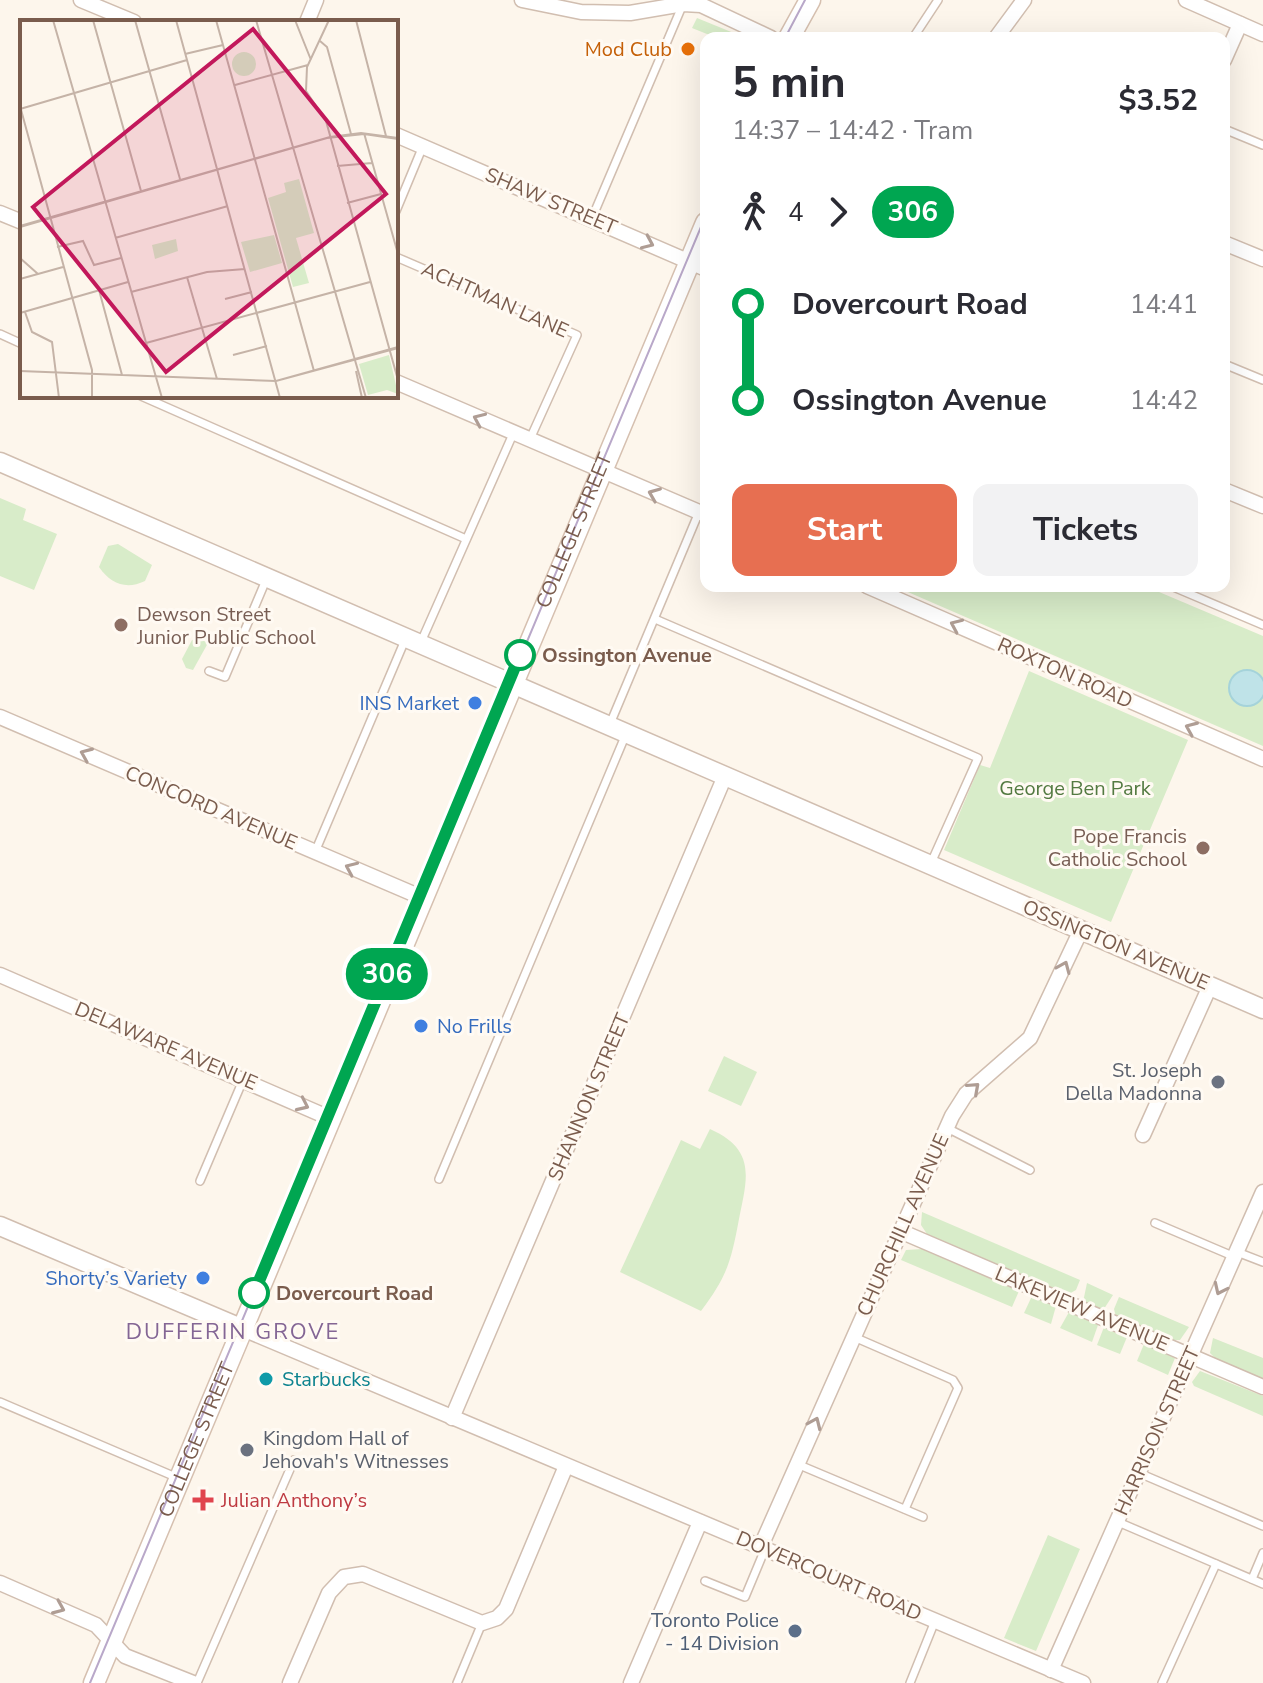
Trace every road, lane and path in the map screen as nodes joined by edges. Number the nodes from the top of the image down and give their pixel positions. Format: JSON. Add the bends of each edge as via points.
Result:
{"nodes":[{"id":1,"x":81,"y":0,"type":"edge"},
{"id":2,"x":316,"y":0,"type":"edge"},
{"id":3,"x":522,"y":0,"type":"edge"},
{"id":4,"x":810,"y":0,"type":"edge"},
{"id":5,"x":938,"y":0,"type":"edge"},
{"id":6,"x":1024,"y":0,"type":"edge"},
{"id":7,"x":1186,"y":0,"type":"edge"},
{"id":8,"x":702,"y":2,"type":"edge"},
{"id":9,"x":683,"y":4,"type":"junction"},
{"id":10,"x":129,"y":20,"type":"edge"},
{"id":11,"x":308,"y":20,"type":"edge"},
{"id":12,"x":1240,"y":24,"type":"junction"},
{"id":13,"x":760,"y":32,"type":"edge"},
{"id":14,"x":792,"y":32,"type":"edge"},
{"id":15,"x":917,"y":32,"type":"edge"},
{"id":16,"x":1000,"y":32,"type":"edge"},
{"id":17,"x":1263,"y":34,"type":"edge"},
{"id":18,"x":1230,"y":46,"type":"edge"},
{"id":19,"x":1230,"y":131,"type":"edge"},
{"id":20,"x":398,"y":136,"type":"edge"},
{"id":21,"x":1263,"y":145,"type":"edge"},
{"id":22,"x":423,"y":146,"type":"junction"},
{"id":23,"x":398,"y":206,"type":"edge"},
{"id":24,"x":0,"y":213,"type":"edge"},
{"id":25,"x":592,"y":218,"type":"junction"},
{"id":26,"x":20,"y":221,"type":"edge"},
{"id":27,"x":1230,"y":245,"type":"edge"},
{"id":28,"x":398,"y":258,"type":"edge"},
{"id":29,"x":1263,"y":259,"type":"edge"},
{"id":30,"x":698,"y":265,"type":"edge"},
{"id":31,"x":0,"y":334,"type":"edge"},
{"id":32,"x":20,"y":343,"type":"edge"},
{"id":33,"x":1230,"y":366,"type":"edge"},
{"id":34,"x":1263,"y":380,"type":"edge"},
{"id":35,"x":398,"y":383,"type":"edge"},
{"id":36,"x":146,"y":398,"type":"edge"},
{"id":37,"x":513,"y":434,"type":"junction"},
{"id":38,"x":529,"y":440,"type":"junction"},
{"id":39,"x":0,"y":462,"type":"edge"},
{"id":40,"x":602,"y":472,"type":"junction"},
{"id":41,"x":1230,"y":492,"type":"edge"},
{"id":42,"x":1263,"y":506,"type":"edge"},
{"id":43,"x":700,"y":513,"type":"edge"},
{"id":44,"x":700,"y":521,"type":"edge"},
{"id":45,"x":466,"y":539,"type":"junction"},
{"id":46,"x":267,"y":578,"type":"junction"},
{"id":47,"x":881,"y":592,"type":"edge"},
{"id":48,"x":1185,"y":592,"type":"edge"},
{"id":49,"x":655,"y":619,"type":"junction"},
{"id":50,"x":1263,"y":625,"type":"edge"},
{"id":51,"x":413,"y":641,"type":"junction"},
{"id":52,"x":209,"y":671,"type":"dead end"},
{"id":53,"x":512,"y":684,"type":"junction"},
{"id":54,"x":0,"y":717,"type":"edge"},
{"id":55,"x":618,"y":729,"type":"junction"},
{"id":56,"x":1263,"y":759,"type":"edge"},
{"id":57,"x":725,"y":776,"type":"junction"},
{"id":58,"x":315,"y":852,"type":"junction"},
{"id":59,"x":930,"y":865,"type":"junction"},
{"id":60,"x":423,"y":898,"type":"junction"},
{"id":61,"x":1081,"y":930,"type":"junction"},
{"id":62,"x":0,"y":975,"type":"edge"},
{"id":63,"x":1210,"y":986,"type":"junction"},
{"id":64,"x":1263,"y":1009,"type":"edge"},
{"id":65,"x":243,"y":1079,"type":"junction"},
{"id":66,"x":332,"y":1119,"type":"junction"},
{"id":67,"x":947,"y":1128,"type":"junction"},
{"id":68,"x":1143,"y":1135,"type":"dead end"},
{"id":69,"x":1030,"y":1170,"type":"dead end"},
{"id":70,"x":439,"y":1179,"type":"dead end"},
{"id":71,"x":200,"y":1181,"type":"dead end"},
{"id":72,"x":1263,"y":1192,"type":"edge"},
{"id":73,"x":1155,"y":1223,"type":"dead end"},
{"id":74,"x":0,"y":1226,"type":"edge"},
{"id":75,"x":900,"y":1231,"type":"junction"},
{"id":76,"x":1236,"y":1254,"type":"junction"},
{"id":77,"x":1263,"y":1262,"type":"edge"},
{"id":78,"x":243,"y":1329,"type":"junction"},
{"id":79,"x":853,"y":1337,"type":"junction"},
{"id":80,"x":1190,"y":1355,"type":"junction"},
{"id":81,"x":1263,"y":1387,"type":"edge"},
{"id":82,"x":0,"y":1402,"type":"edge"},
{"id":83,"x":452,"y":1418,"type":"junction"},
{"id":84,"x":294,"y":1460,"type":"dead end"},
{"id":85,"x":797,"y":1464,"type":"junction"},
{"id":86,"x":566,"y":1466,"type":"junction"},
{"id":87,"x":1139,"y":1473,"type":"junction"},
{"id":88,"x":180,"y":1479,"type":"junction"},
{"id":89,"x":905,"y":1509,"type":"junction"},
{"id":90,"x":923,"y":1517,"type":"dead end"},
{"id":91,"x":700,"y":1522,"type":"junction"},
{"id":92,"x":1117,"y":1522,"type":"junction"},
{"id":93,"x":1263,"y":1526,"type":"edge"},
{"id":94,"x":763,"y":1547,"type":"junction"},
{"id":95,"x":1263,"y":1553,"type":"edge"},
{"id":96,"x":1216,"y":1564,"type":"junction"},
{"id":97,"x":1252,"y":1579,"type":"junction"},
{"id":98,"x":705,"y":1581,"type":"dead end"},
{"id":99,"x":0,"y":1583,"type":"edge"},
{"id":100,"x":1263,"y":1584,"type":"edge"},
{"id":101,"x":935,"y":1621,"type":"junction"},
{"id":102,"x":482,"y":1623,"type":"junction"},
{"id":103,"x":112,"y":1641,"type":"junction"},
{"id":104,"x":1051,"y":1670,"type":"junction"},
{"id":105,"x":94,"y":1683,"type":"edge"},
{"id":106,"x":195,"y":1683,"type":"edge"},
{"id":107,"x":290,"y":1683,"type":"edge"},
{"id":108,"x":457,"y":1683,"type":"edge"},
{"id":109,"x":631,"y":1683,"type":"edge"},
{"id":110,"x":910,"y":1683,"type":"edge"},
{"id":111,"x":1083,"y":1683,"type":"edge"},
{"id":112,"x":1162,"y":1683,"type":"edge"}],
"edges":[{"from":1,"to":10,"type":"street"},
{"from":2,"to":11,"type":"street"},
{"from":3,"to":9,"type":"street","via":[[581,12],[630,13]]},
{"from":4,"to":14,"type":"main road"},
{"from":5,"to":15,"type":"lane"},
{"from":6,"to":16,"type":"street"},
{"from":7,"to":12,"type":"street"},
{"from":8,"to":9,"type":"street"},
{"from":8,"to":13,"type":"street"},
{"from":9,"to":25,"type":"lane"},
{"from":12,"to":17,"type":"street"},
{"from":12,"to":18,"type":"street"},
{"from":19,"to":21,"type":"lane"},
{"from":20,"to":22,"type":"street","name":"SHAW STREET"},
{"from":22,"to":23,"type":"lane"},
{"from":22,"to":25,"type":"street","name":"SHAW STREET"},
{"from":24,"to":26,"type":"street"},
{"from":25,"to":30,"type":"street","name":"SHAW STREET","one_way":true},
{"from":27,"to":29,"type":"street"},
{"from":28,"to":38,"type":"lane","name":"ACHTMAN LANE","via":[[577,335]]},
{"from":30,"to":40,"type":"main road","name":"COLLEGE STREET"},
{"from":31,"to":32,"type":"lane"},
{"from":33,"to":34,"type":"lane"},
{"from":37,"to":35,"type":"street","one_way":true},
{"from":36,"to":45,"type":"lane"},
{"from":37,"to":38,"type":"street"},
{"from":37,"to":45,"type":"lane"},
{"from":38,"to":40,"type":"street"},
{"from":39,"to":46,"type":"street","name":"OSSINGTON AVENUE"},
{"from":43,"to":40,"type":"street","one_way":true},
{"from":40,"to":53,"type":"main road","name":"COLLEGE STREET"},
{"from":41,"to":42,"type":"street"},
{"from":44,"to":49,"type":"lane"},
{"from":45,"to":51,"type":"lane"},
{"from":46,"to":51,"type":"street","name":"OSSINGTON AVENUE"},
{"from":46,"to":52,"type":"lane","via":[[225,677]]},
{"from":56,"to":47,"type":"street","name":"ROXTON ROAD","one_way":true},
{"from":48,"to":50,"type":"lane"},
{"from":49,"to":55,"type":"lane"},
{"from":49,"to":59,"type":"lane","via":[[978,758]]},
{"from":51,"to":53,"type":"street","name":"OSSINGTON AVENUE"},
{"from":51,"to":58,"type":"lane"},
{"from":53,"to":55,"type":"street","name":"OSSINGTON AVENUE"},
{"from":53,"to":60,"type":"main road","name":"COLLEGE STREET"},
{"from":58,"to":54,"type":"street","name":"CONCORD AVENUE","one_way":true},
{"from":55,"to":57,"type":"street","name":"OSSINGTON AVENUE"},
{"from":55,"to":70,"type":"lane"},
{"from":57,"to":59,"type":"street","name":"OSSINGTON AVENUE"},
{"from":57,"to":83,"type":"street","name":"SHANNON STREET"},
{"from":60,"to":58,"type":"street","name":"CONCORD AVENUE","one_way":true},
{"from":59,"to":61,"type":"street","name":"OSSINGTON AVENUE"},
{"from":60,"to":66,"type":"main road","name":"COLLEGE STREET"},
{"from":61,"to":63,"type":"street","name":"OSSINGTON AVENUE"},
{"from":67,"to":61,"type":"street","name":"CHURCHILL AVENUE","one_way":true,"via":[[966,1094],[1030,1038]]},
{"from":62,"to":65,"type":"street","name":"DELAWARE AVENUE"},
{"from":63,"to":64,"type":"street","name":"OSSINGTON AVENUE"},
{"from":63,"to":68,"type":"street"},
{"from":65,"to":66,"type":"street","name":"DELAWARE AVENUE","one_way":true},
{"from":65,"to":71,"type":"lane"},
{"from":66,"to":78,"type":"main road","name":"COLLEGE STREET"},
{"from":67,"to":69,"type":"lane"},
{"from":67,"to":75,"type":"street","name":"CHURCHILL AVENUE"},
{"from":72,"to":76,"type":"street","name":"HARRISON STREET"},
{"from":73,"to":76,"type":"lane"},
{"from":74,"to":78,"type":"street","name":"DOVERCOURT ROAD"},
{"from":75,"to":79,"type":"street","name":"CHURCHILL AVENUE"},
{"from":75,"to":80,"type":"street","name":"LAKEVIEW AVENUE"},
{"from":76,"to":77,"type":"lane"},
{"from":76,"to":80,"type":"street","name":"HARRISON STREET","one_way":true},
{"from":78,"to":83,"type":"street","name":"DOVERCOURT ROAD"},
{"from":78,"to":88,"type":"main road","name":"COLLEGE STREET"},
{"from":85,"to":79,"type":"street","name":"CHURCHILL AVENUE","one_way":true},
{"from":79,"to":89,"type":"lane","via":[[953,1380],[958,1388]]},
{"from":80,"to":81,"type":"street","name":"LAKEVIEW AVENUE"},
{"from":80,"to":87,"type":"street","name":"HARRISON STREET"},
{"from":82,"to":88,"type":"lane"},
{"from":83,"to":86,"type":"street","name":"DOVERCOURT ROAD"},
{"from":84,"to":106,"type":"lane"},
{"from":85,"to":89,"type":"lane"},
{"from":85,"to":94,"type":"street","name":"CHURCHILL AVENUE"},
{"from":86,"to":91,"type":"street","name":"DOVERCOURT ROAD"},
{"from":86,"to":102,"type":"street","via":[[506,1609]]},
{"from":87,"to":92,"type":"street","name":"HARRISON STREET"},
{"from":87,"to":93,"type":"lane"},
{"from":88,"to":103,"type":"main road","name":"COLLEGE STREET"},
{"from":89,"to":90,"type":"lane"},
{"from":91,"to":94,"type":"street","name":"DOVERCOURT ROAD"},
{"from":91,"to":109,"type":"street"},
{"from":92,"to":96,"type":"lane"},
{"from":92,"to":104,"type":"street","name":"HARRISON STREET"},
{"from":94,"to":98,"type":"lane","via":[[745,1597]]},
{"from":94,"to":101,"type":"street","name":"DOVERCOURT ROAD"},
{"from":95,"to":97,"type":"lane"},
{"from":96,"to":97,"type":"lane"},
{"from":96,"to":112,"type":"lane"},
{"from":97,"to":100,"type":"lane"},
{"from":99,"to":103,"type":"street","one_way":true,"via":[[96,1625]]},
{"from":101,"to":104,"type":"street","name":"DOVERCOURT ROAD"},
{"from":101,"to":110,"type":"lane"},
{"from":102,"to":107,"type":"street","via":[[371,1576],[344,1577],[329,1593]]},
{"from":102,"to":108,"type":"lane"},
{"from":103,"to":105,"type":"main road","name":"COLLEGE STREET"},
{"from":103,"to":106,"type":"street","via":[[125,1656]]},
{"from":104,"to":111,"type":"street","name":"DOVERCOURT ROAD"}]}
